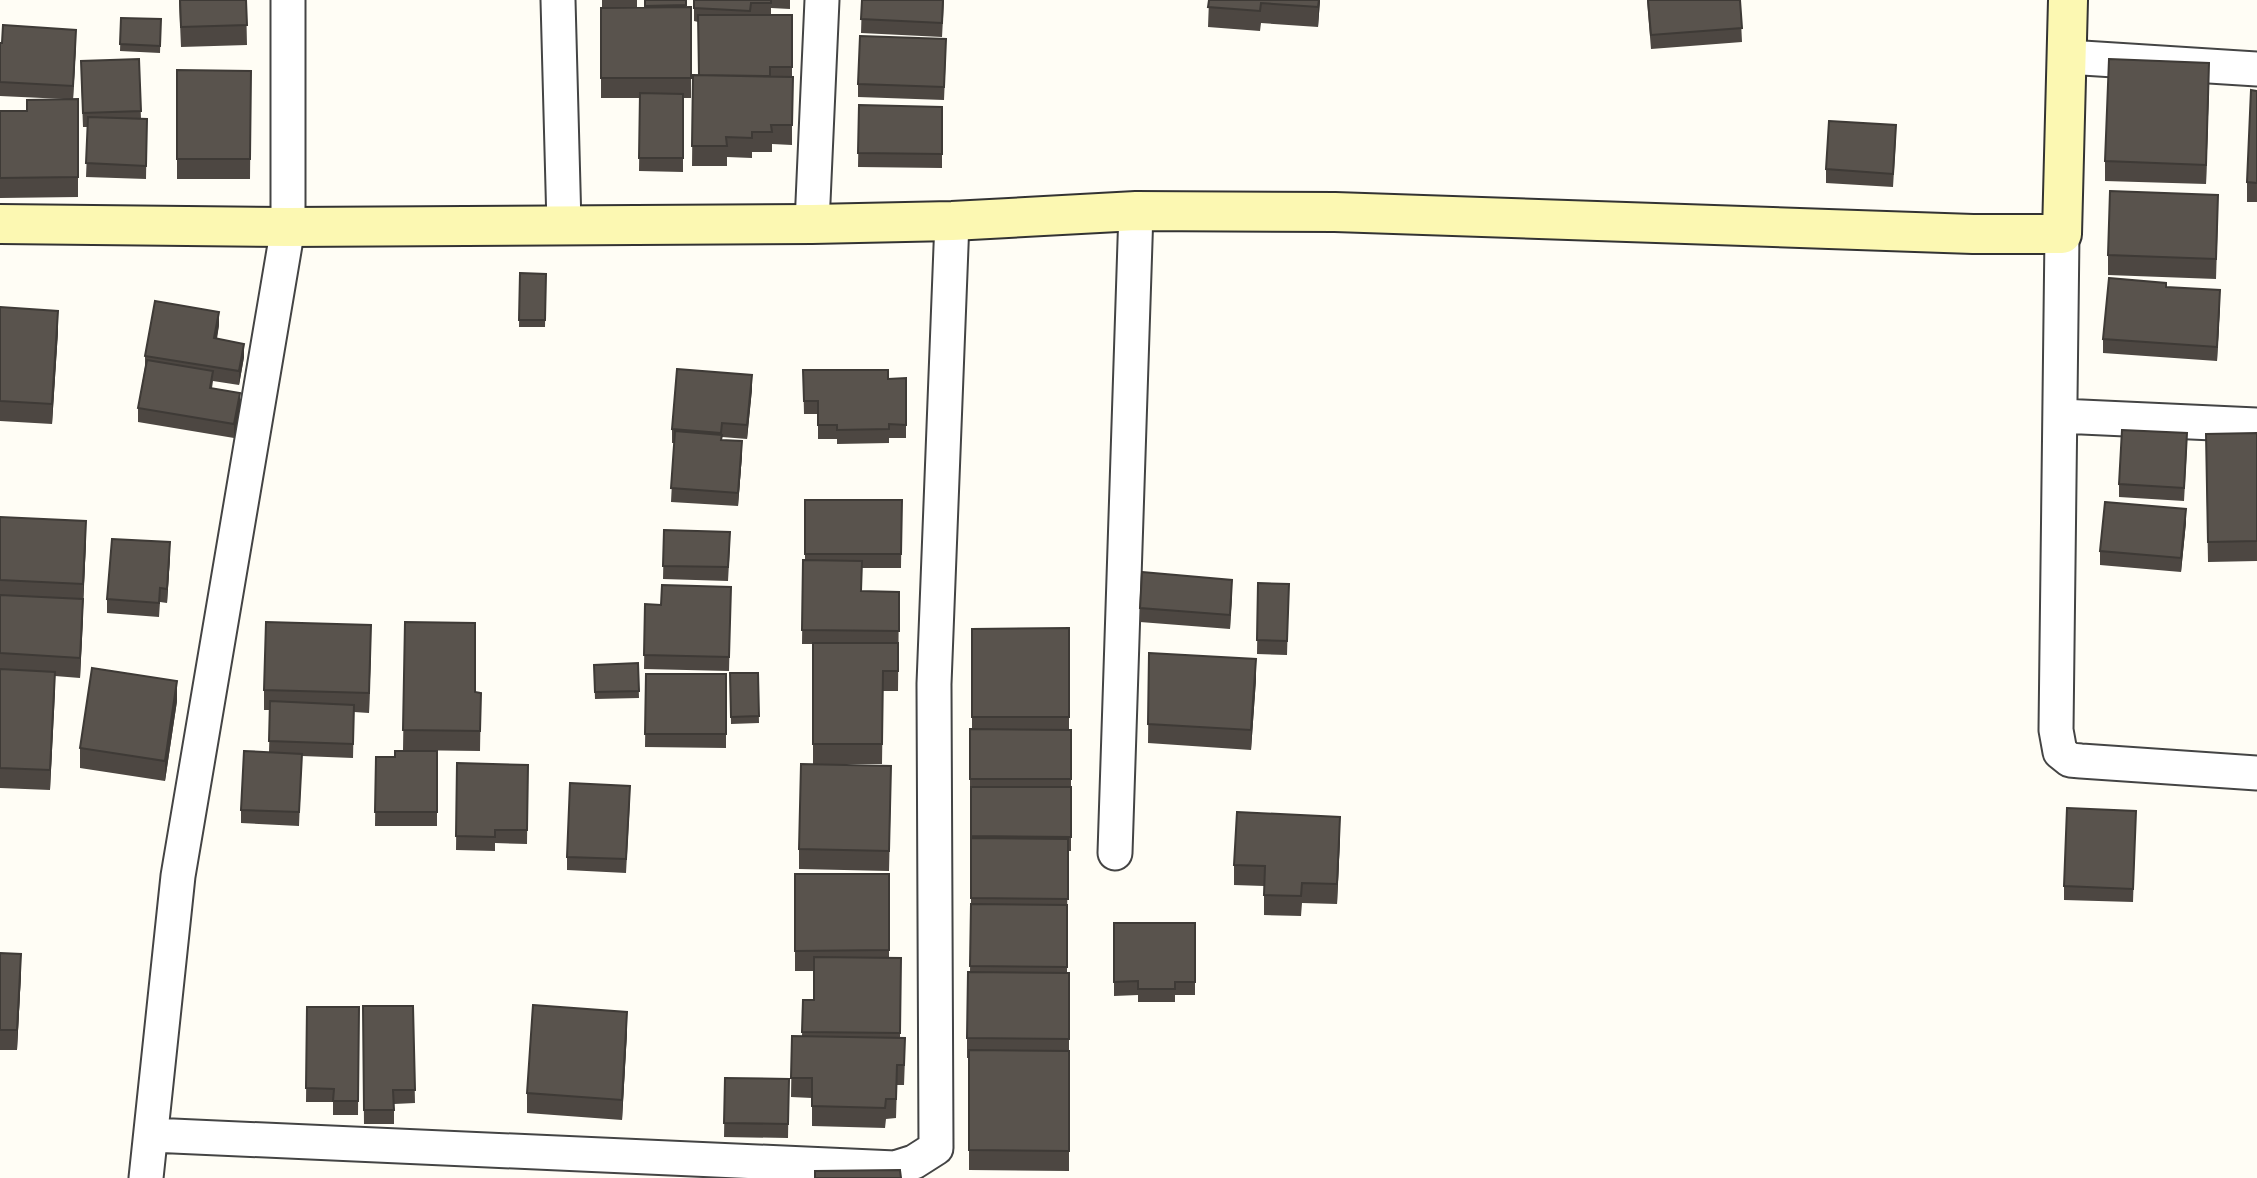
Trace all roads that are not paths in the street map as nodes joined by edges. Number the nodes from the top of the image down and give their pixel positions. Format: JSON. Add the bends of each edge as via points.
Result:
{"nodes":[{"id":1,"x":288,"y":0,"type":"edge"},
{"id":2,"x":558,"y":0,"type":"edge"},
{"id":3,"x":822,"y":0,"type":"edge"},
{"id":4,"x":2068,"y":0,"type":"edge"},
{"id":5,"x":2067,"y":57,"type":"junction"},
{"id":6,"x":2257,"y":69,"type":"edge"},
{"id":7,"x":1136,"y":211,"type":"junction"},
{"id":8,"x":952,"y":220,"type":"junction"},
{"id":9,"x":0,"y":224,"type":"edge"},
{"id":10,"x":812,"y":224,"type":"junction"},
{"id":11,"x":564,"y":225,"type":"junction"},
{"id":12,"x":288,"y":227,"type":"junction"},
{"id":13,"x":2062,"y":234,"type":"junction"},
{"id":14,"x":2060,"y":416,"type":"junction"},
{"id":15,"x":2257,"y":425,"type":"edge"},
{"id":16,"x":2257,"y":773,"type":"edge"},
{"id":17,"x":1115,"y":853,"type":"dead end"},
{"id":18,"x":151,"y":1135,"type":"junction"},
{"id":19,"x":146,"y":1178,"type":"edge"}],
"edges":[{"from":1,"to":12,"type":"street"},
{"from":2,"to":11,"type":"street"},
{"from":3,"to":10,"type":"street"},
{"from":4,"to":5,"type":"street"},
{"from":5,"to":6,"type":"street"},
{"from":5,"to":13,"type":"street"},
{"from":7,"to":8,"type":"street"},
{"from":7,"to":13,"type":"street","via":[[1335,212]]},
{"from":7,"to":17,"type":"street"},
{"from":8,"to":10,"type":"street"},
{"from":8,"to":18,"type":"street","via":[[934,684],[936,1148],[895,1168]]},
{"from":9,"to":12,"type":"street"},
{"from":10,"to":11,"type":"street"},
{"from":11,"to":12,"type":"street"},
{"from":12,"to":18,"type":"street","via":[[178,876]]},
{"from":13,"to":14,"type":"street"},
{"from":14,"to":15,"type":"street"},
{"from":14,"to":16,"type":"street","via":[[2056,730],[2060,752],[2070,760]]},
{"from":18,"to":19,"type":"street"}]}
